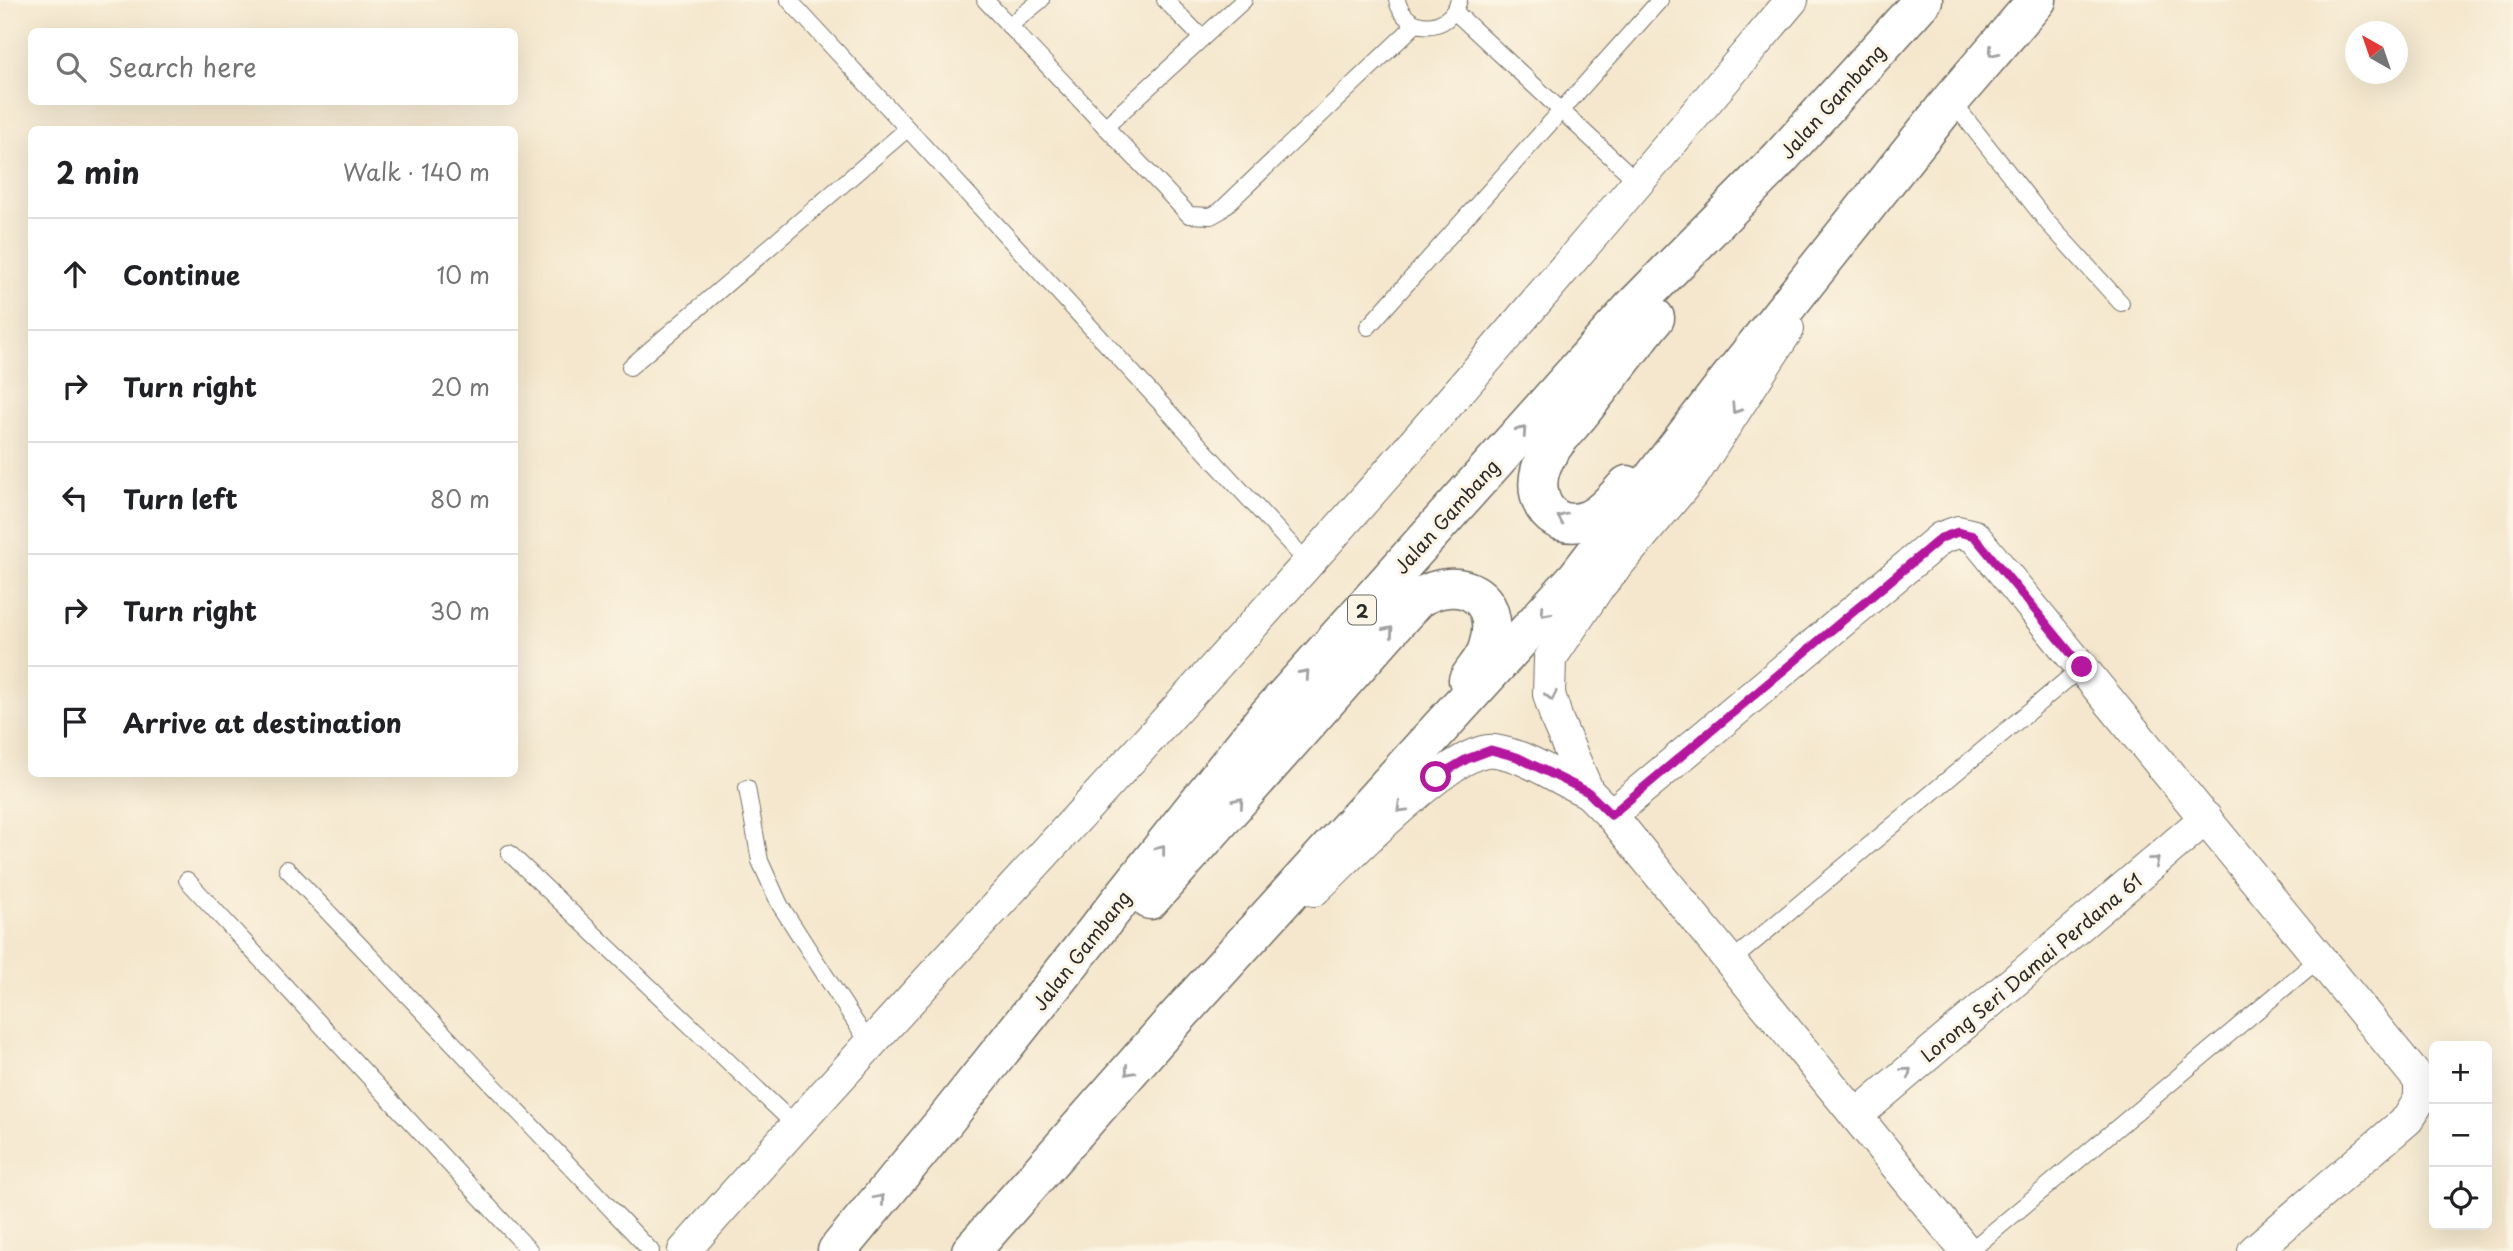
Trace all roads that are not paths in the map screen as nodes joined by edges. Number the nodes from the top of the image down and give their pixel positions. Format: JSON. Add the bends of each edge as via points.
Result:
{"nodes":[{"id":1,"x":789,"y":0,"type":"edge"},
{"id":2,"x":985,"y":0,"type":"edge"},
{"id":3,"x":1041,"y":0,"type":"edge"},
{"id":4,"x":1165,"y":0,"type":"edge"},
{"id":5,"x":1244,"y":0,"type":"edge"},
{"id":6,"x":1397,"y":0,"type":"edge"},
{"id":7,"x":1660,"y":0,"type":"edge"},
{"id":8,"x":1792,"y":0,"type":"edge"},
{"id":9,"x":1923,"y":0,"type":"edge"},
{"id":10,"x":2037,"y":0,"type":"edge"},
{"id":11,"x":1456,"y":6,"type":"edge"},
{"id":12,"x":1416,"y":24,"type":"junction"},
{"id":13,"x":1009,"y":26,"type":"junction"},
{"id":14,"x":1202,"y":38,"type":"junction"},
{"id":15,"x":1951,"y":100,"type":"junction"},
{"id":16,"x":1562,"y":109,"type":"junction"},
{"id":17,"x":1105,"y":127,"type":"junction"},
{"id":18,"x":905,"y":130,"type":"junction"},
{"id":19,"x":1780,"y":158,"type":"junction"},
{"id":20,"x":1638,"y":183,"type":"junction"},
{"id":21,"x":1868,"y":208,"type":"junction"},
{"id":22,"x":2121,"y":303,"type":"dead end"},
{"id":23,"x":1368,"y":327,"type":"dead end"},
{"id":24,"x":630,"y":368,"type":"dead end"},
{"id":25,"x":1722,"y":388,"type":"junction"},
{"id":26,"x":1308,"y":563,"type":"junction"},
{"id":27,"x":2082,"y":667,"type":"junction"},
{"id":28,"x":1424,"y":747,"type":"junction"},
{"id":29,"x":747,"y":788,"type":"dead end"},
{"id":30,"x":1588,"y":792,"type":"junction"},
{"id":31,"x":1611,"y":815,"type":"junction"},
{"id":32,"x":2206,"y":818,"type":"junction"},
{"id":33,"x":509,"y":853,"type":"dead end"},
{"id":34,"x":287,"y":869,"type":"dead end"},
{"id":35,"x":187,"y":880,"type":"dead end"},
{"id":36,"x":2320,"y":958,"type":"junction"},
{"id":37,"x":1731,"y":962,"type":"junction"},
{"id":38,"x":1168,"y":1027,"type":"junction"},
{"id":39,"x":870,"y":1045,"type":"junction"},
{"id":40,"x":1856,"y":1116,"type":"junction"},
{"id":41,"x":943,"y":1122,"type":"junction"},
{"id":42,"x":795,"y":1125,"type":"junction"},
{"id":43,"x":530,"y":1251,"type":"edge"},
{"id":44,"x":651,"y":1251,"type":"edge"},
{"id":45,"x":684,"y":1251,"type":"edge"},
{"id":46,"x":836,"y":1251,"type":"edge"},
{"id":47,"x":971,"y":1251,"type":"edge"},
{"id":48,"x":1968,"y":1251,"type":"edge"},
{"id":49,"x":2254,"y":1251,"type":"edge"}],
"edges":[{"from":1,"to":18,"type":"lane"},
{"from":2,"to":13,"type":"lane"},
{"from":3,"to":13,"type":"lane"},
{"from":4,"to":14,"type":"lane"},
{"from":5,"to":14,"type":"lane"},
{"from":6,"to":12,"type":"lane","via":[[1402,13]]},
{"from":7,"to":16,"type":"lane"},
{"from":8,"to":20,"type":"street"},
{"from":9,"to":19,"type":"highway","name":"Jalan Gambang","number":"2"},
{"from":10,"to":15,"type":"highway","one_way":true},
{"from":11,"to":12,"type":"lane","via":[[1442,23]]},
{"from":11,"to":16,"type":"lane"},
{"from":12,"to":17,"type":"lane","via":[[1212,216],[1189,215]]},
{"from":13,"to":17,"type":"lane"},
{"from":14,"to":17,"type":"lane"},
{"from":15,"to":21,"type":"highway"},
{"from":15,"to":22,"type":"lane","via":[[2048,223]]},
{"from":16,"to":20,"type":"lane"},
{"from":16,"to":23,"type":"lane"},
{"from":18,"to":24,"type":"lane"},
{"from":18,"to":26,"type":"lane"},
{"from":25,"to":19,"type":"highway","one_way":true,"via":[[1588,520],[1559,519],[1541,502],[1536,489],[1546,456]]},
{"from":41,"to":19,"type":"highway","name":"Jalan Gambang","number":"2","one_way":true,"via":[[1262,722],[1634,306]]},
{"from":20,"to":26,"type":"street"},
{"from":21,"to":25,"type":"highway"},
{"from":21,"to":30,"type":"street","one_way":true,"via":[[1694,474],[1597,589],[1550,659],[1549,694]]},
{"from":25,"to":28,"type":"highway","one_way":true,"via":[[1577,578]]},
{"from":26,"to":39,"type":"street"},
{"from":27,"to":31,"type":"street","via":[[1974,536],[1958,532],[1941,538]]},
{"from":27,"to":32,"type":"street"},
{"from":27,"to":37,"type":"lane"},
{"from":28,"to":38,"type":"highway"},
{"from":41,"to":28,"type":"highway","one_way":true,"via":[[1213,832],[1417,599],[1431,590],[1463,587],[1476,593],[1485,605],[1490,621],[1488,649]]},
{"from":29,"to":39,"type":"lane","via":[[760,862],[770,883]]},
{"from":30,"to":31,"type":"street"},
{"from":30,"to":38,"type":"street","one_way":true,"via":[[1517,757],[1491,750],[1467,759],[1436,777],[1409,801]]},
{"from":31,"to":37,"type":"street"},
{"from":32,"to":36,"type":"street"},
{"from":40,"to":32,"type":"street","name":"Lorong Seri Damai Perdana 61","one_way":true},
{"from":33,"to":42,"type":"lane"},
{"from":34,"to":44,"type":"lane"},
{"from":35,"to":43,"type":"lane"},
{"from":36,"to":48,"type":"lane"},
{"from":36,"to":49,"type":"street","via":[[2420,1081],[2420,1100],[2408,1119]]},
{"from":37,"to":40,"type":"street"},
{"from":38,"to":47,"type":"highway","one_way":true},
{"from":39,"to":42,"type":"street"},
{"from":40,"to":48,"type":"street"},
{"from":46,"to":41,"type":"highway","name":"Jalan Gambang","number":"2","one_way":true},
{"from":42,"to":45,"type":"street"}]}
